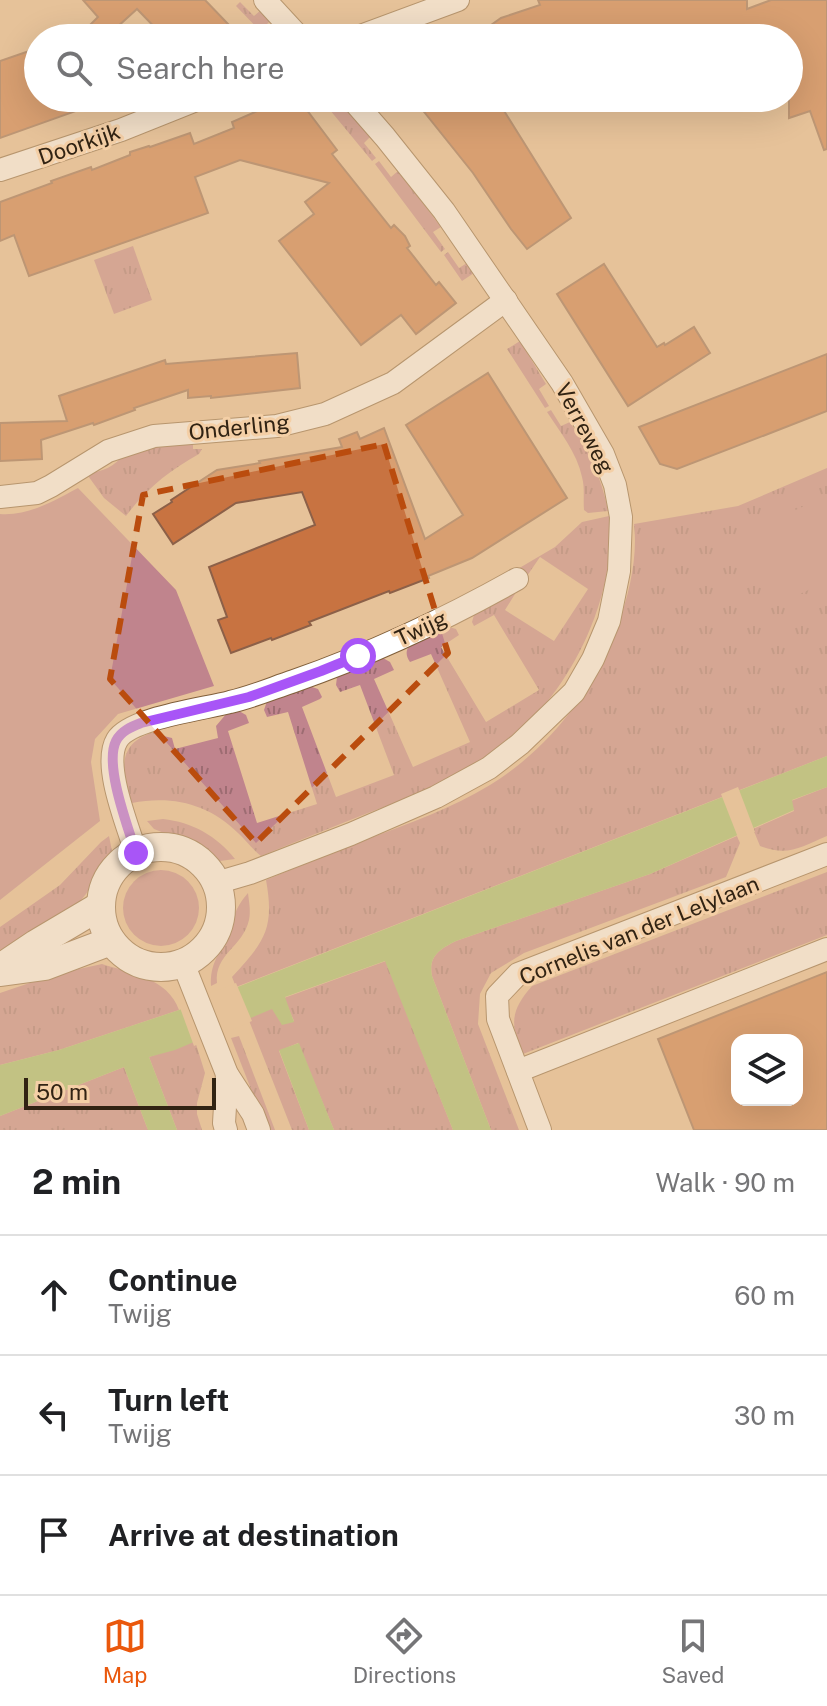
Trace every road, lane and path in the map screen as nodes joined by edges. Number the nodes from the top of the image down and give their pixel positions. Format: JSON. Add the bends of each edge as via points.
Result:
{"nodes":[{"id":1,"x":265,"y":0,"type":"edge"},
{"id":2,"x":458,"y":0,"type":"edge"},
{"id":3,"x":287,"y":24,"type":"edge"},
{"id":4,"x":393,"y":24,"type":"edge"},
{"id":5,"x":166,"y":112,"type":"edge"},
{"id":6,"x":363,"y":112,"type":"edge"},
{"id":7,"x":0,"y":170,"type":"edge"},
{"id":8,"x":506,"y":300,"type":"junction"},
{"id":9,"x":0,"y":497,"type":"edge"},
{"id":10,"x":517,"y":579,"type":"dead end"},
{"id":11,"x":136,"y":853,"type":"junction"},
{"id":12,"x":827,"y":854,"type":"edge"},
{"id":13,"x":216,"y":883,"type":"junction"},
{"id":14,"x":100,"y":906,"type":"junction"},
{"id":15,"x":111,"y":941,"type":"junction"},
{"id":16,"x":827,"y":949,"type":"edge"},
{"id":17,"x":183,"y":963,"type":"junction"},
{"id":18,"x":0,"y":970,"type":"edge"},
{"id":19,"x":518,"y":1071,"type":"junction"},
{"id":20,"x":227,"y":1074,"type":"junction"},
{"id":21,"x":226,"y":1130,"type":"edge"},
{"id":22,"x":259,"y":1130,"type":"edge"},
{"id":23,"x":540,"y":1130,"type":"edge"}],
"edges":[{"from":1,"to":3,"type":"street"},
{"from":2,"to":4,"type":"street"},
{"from":5,"to":7,"type":"street","name":"Doorkijk"},
{"from":6,"to":8,"type":"street","name":"Verreweg","via":[[444,211]]},
{"from":8,"to":9,"type":"street","name":"Onderling","via":[[393,383],[325,414],[277,426],[154,436],[108,451],[37,493]]},
{"from":8,"to":13,"type":"street","name":"Verreweg","via":[[562,383],[615,485],[621,517],[619,571],[609,621],[593,659],[574,692],[489,768],[351,834]]},
{"from":10,"to":11,"type":"street","name":"Twijg","via":[[457,612],[321,671],[249,697],[125,730],[115,742],[112,762]]},
{"from":11,"to":13,"type":"street","via":[[164,847],[182,851],[199,860]]},
{"from":11,"to":14,"type":"street","via":[[108,878]]},
{"from":12,"to":19,"type":"street","name":"Cornelis van der Lelylaan","via":[[518,974],[497,996],[498,1019]]},
{"from":13,"to":17,"type":"street","via":[[221,911],[217,930],[207,947]]},
{"from":14,"to":15,"type":"street"},
{"from":14,"to":18,"type":"street"},
{"from":15,"to":17,"type":"street","via":[[143,965]]},
{"from":15,"to":18,"type":"street","via":[[45,966]]},
{"from":16,"to":19,"type":"street"},
{"from":17,"to":20,"type":"street"},
{"from":19,"to":23,"type":"street","name":"Cornelis van der Lelylaan"},
{"from":20,"to":21,"type":"street"},
{"from":20,"to":22,"type":"street"}]}
